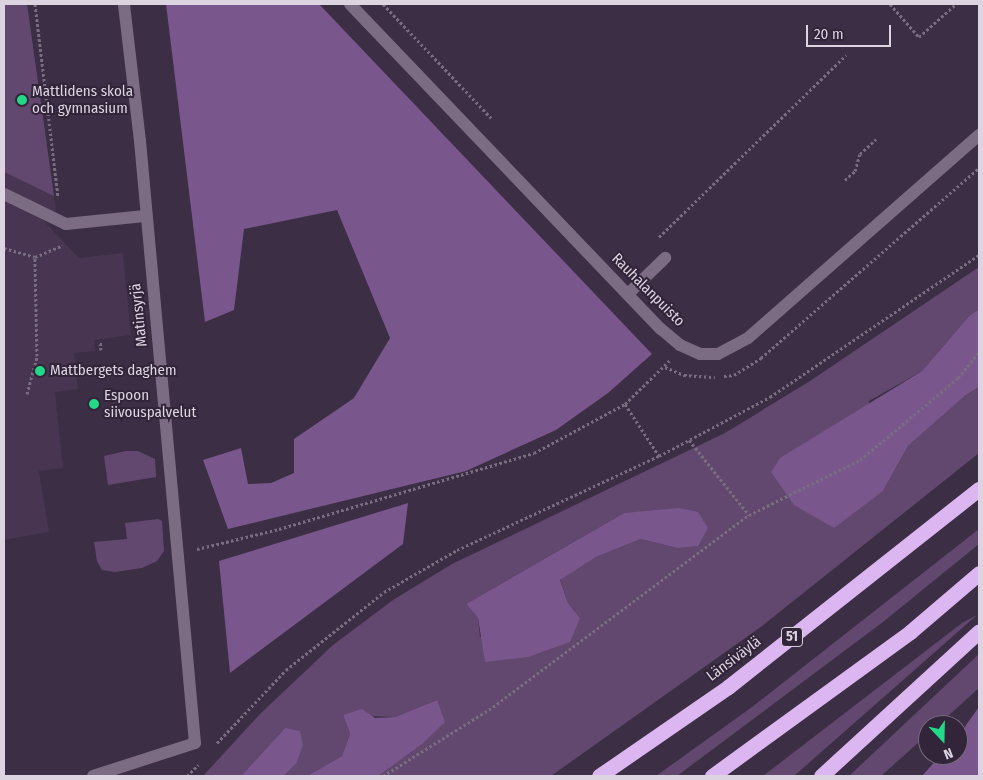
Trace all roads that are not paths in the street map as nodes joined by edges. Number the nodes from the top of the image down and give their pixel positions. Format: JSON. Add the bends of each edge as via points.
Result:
{"nodes":[{"id":1,"x":124,"y":4,"type":"edge"},
{"id":2,"x":350,"y":4,"type":"edge"},
{"id":3,"x":979,"y":135,"type":"edge"},
{"id":4,"x":4,"y":194,"type":"edge"},
{"id":5,"x":145,"y":216,"type":"junction"},
{"id":6,"x":665,"y":258,"type":"dead end"},
{"id":7,"x":628,"y":294,"type":"junction"},
{"id":8,"x":979,"y":489,"type":"edge"},
{"id":9,"x":979,"y":573,"type":"edge"},
{"id":10,"x":979,"y":631,"type":"edge"},
{"id":11,"x":93,"y":776,"type":"edge"},
{"id":12,"x":599,"y":776,"type":"edge"},
{"id":13,"x":712,"y":776,"type":"edge"},
{"id":14,"x":821,"y":776,"type":"edge"}],
"edges":[{"from":1,"to":5,"type":"street","name":"Matinsyrjä"},
{"from":2,"to":7,"type":"street","name":"Rauhalanpuisto"},
{"from":3,"to":7,"type":"street","name":"Rauhalanpuisto","via":[[735,348],[718,354],[691,351],[661,329]]},
{"from":4,"to":5,"type":"street","via":[[66,224]]},
{"from":5,"to":11,"type":"street","name":"Matinsyrjä","via":[[195,743]]},
{"from":6,"to":7,"type":"street"},
{"from":8,"to":12,"type":"highway","name":"Länsiväylä","number":"51","via":[[728,686]]},
{"from":9,"to":13,"type":"highway","via":[[910,632]]},
{"from":10,"to":14,"type":"highway"}]}
